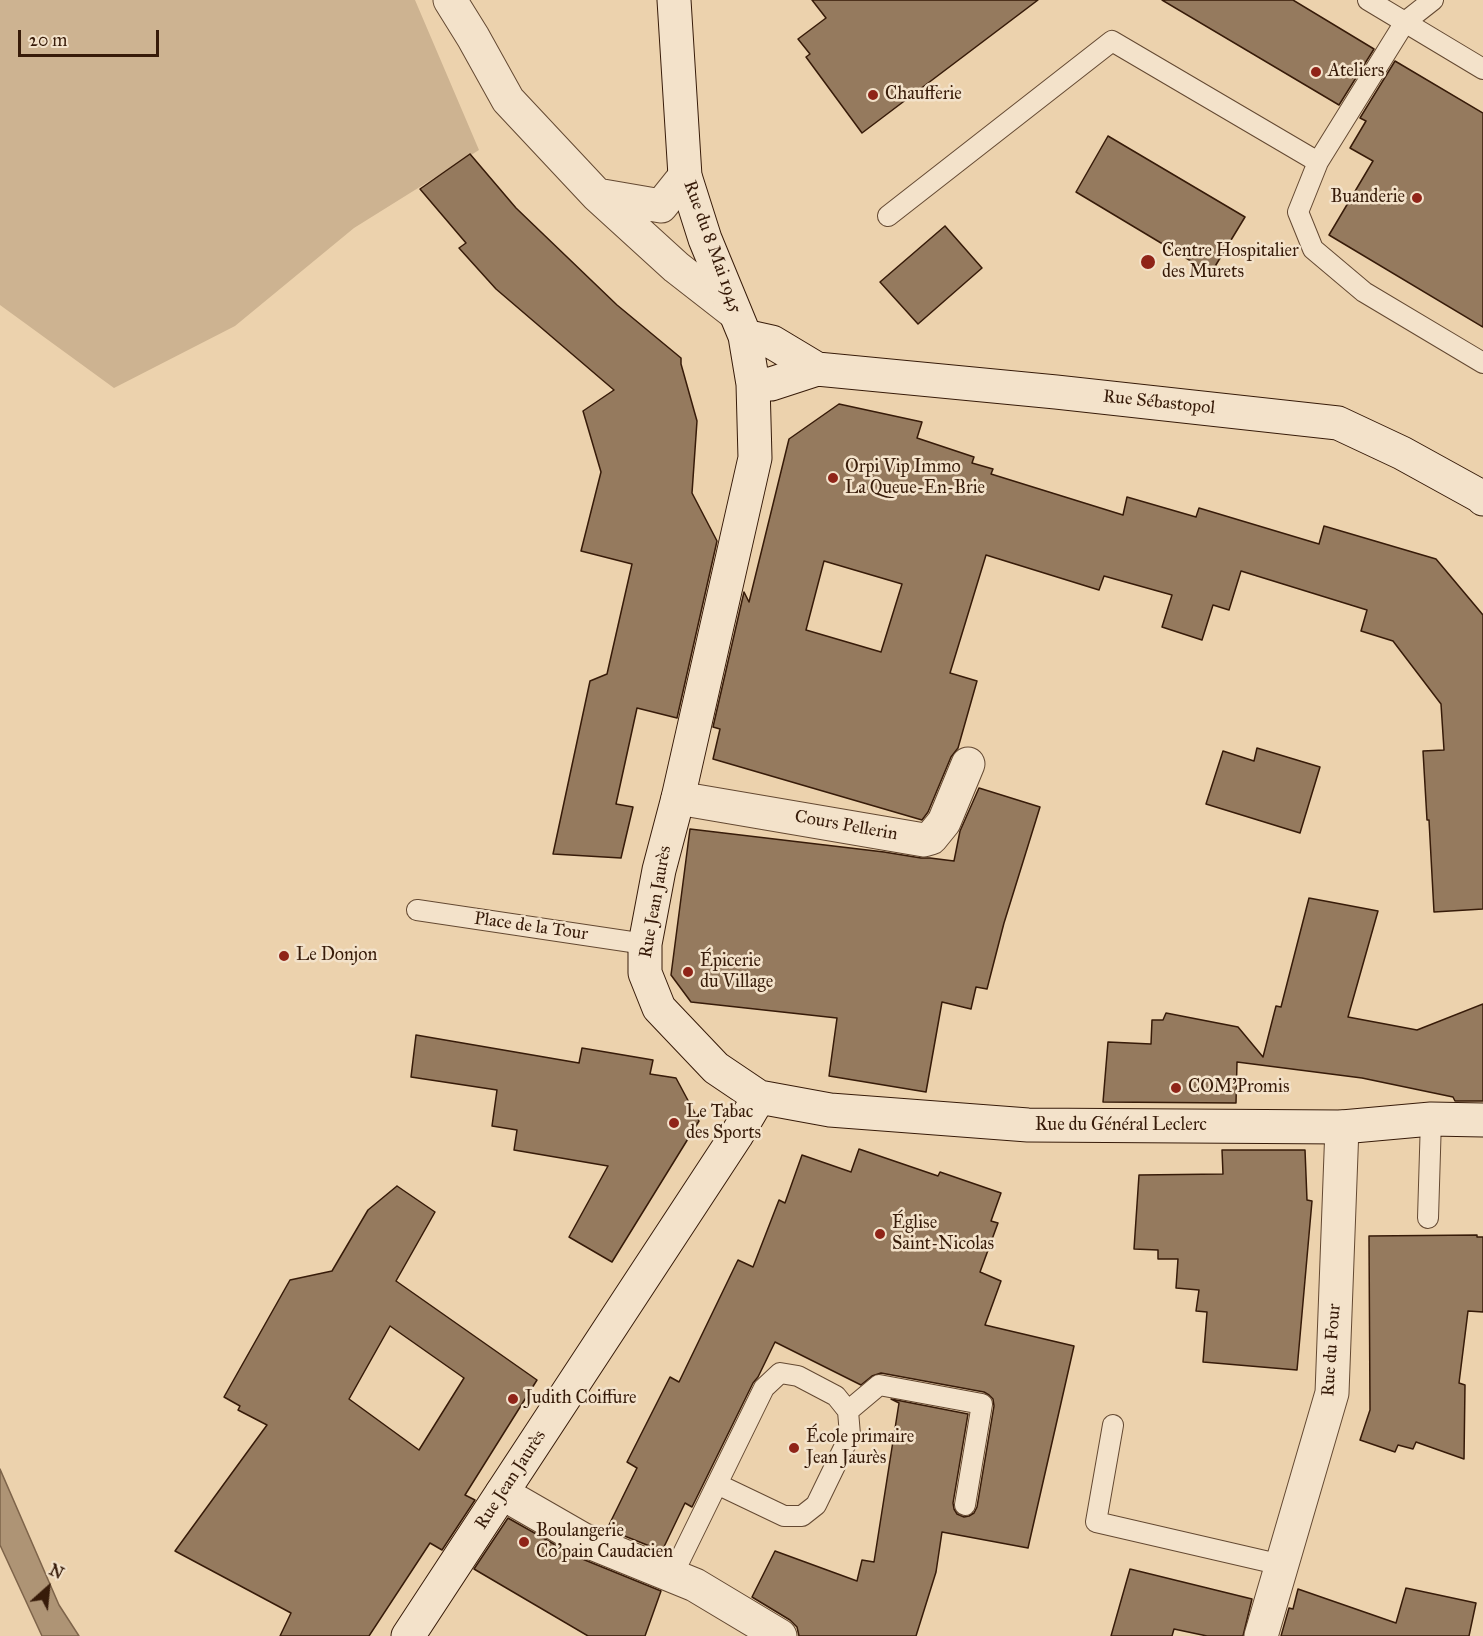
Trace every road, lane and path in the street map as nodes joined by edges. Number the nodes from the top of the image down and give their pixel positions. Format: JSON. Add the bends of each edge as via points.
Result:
{"nodes":[{"id":1,"x":450,"y":0,"type":"edge"},
{"id":2,"x":674,"y":0,"type":"edge"},
{"id":3,"x":1368,"y":0,"type":"edge"},
{"id":4,"x":1433,"y":0,"type":"edge"},
{"id":5,"x":1405,"y":22,"type":"junction"},
{"id":6,"x":1483,"y":69,"type":"edge"},
{"id":7,"x":1318,"y":162,"type":"junction"},
{"id":8,"x":685,"y":176,"type":"junction"},
{"id":9,"x":597,"y":195,"type":"junction"},
{"id":10,"x":888,"y":216,"type":"dead end"},
{"id":11,"x":740,"y":325,"type":"junction"},
{"id":12,"x":1483,"y":363,"type":"edge"},
{"id":13,"x":817,"y":369,"type":"junction"},
{"id":14,"x":753,"y":384,"type":"junction"},
{"id":15,"x":1483,"y":499,"type":"edge"},
{"id":16,"x":968,"y":764,"type":"dead end"},
{"id":17,"x":678,"y":798,"type":"junction"},
{"id":18,"x":417,"y":910,"type":"dead end"},
{"id":19,"x":645,"y":944,"type":"junction"},
{"id":20,"x":759,"y":1097,"type":"junction"},
{"id":21,"x":1431,"y":1119,"type":"junction"},
{"id":22,"x":1483,"y":1120,"type":"edge"},
{"id":23,"x":1342,"y":1126,"type":"junction"},
{"id":24,"x":1428,"y":1218,"type":"dead end"},
{"id":25,"x":848,"y":1411,"type":"junction"},
{"id":26,"x":1113,"y":1425,"type":"dead end"},
{"id":27,"x":717,"y":1484,"type":"junction"},
{"id":28,"x":502,"y":1493,"type":"junction"},
{"id":29,"x":965,"y":1505,"type":"dead end"},
{"id":30,"x":1282,"y":1565,"type":"junction"},
{"id":31,"x":672,"y":1576,"type":"junction"},
{"id":32,"x":408,"y":1636,"type":"edge"},
{"id":33,"x":780,"y":1636,"type":"edge"},
{"id":34,"x":1261,"y":1636,"type":"edge"}],
"edges":[{"from":1,"to":9,"type":"main road","via":[[508,100]]},
{"from":2,"to":8,"type":"main road","name":"Rue du 8 Mai 1945"},
{"from":3,"to":5,"type":"lane"},
{"from":4,"to":5,"type":"lane"},
{"from":5,"to":6,"type":"lane"},
{"from":5,"to":7,"type":"lane"},
{"from":7,"to":10,"type":"lane","via":[[1112,41]]},
{"from":7,"to":12,"type":"lane","via":[[1298,212],[1313,249],[1364,292]]},
{"from":8,"to":9,"type":"main road","via":[[661,206]]},
{"from":8,"to":11,"type":"main road","name":"Rue du 8 Mai 1945","via":[[705,239]]},
{"from":9,"to":11,"type":"main road"},
{"from":11,"to":13,"type":"main road","name":"Rue Sébastopol"},
{"from":11,"to":14,"type":"main road","name":"Rue du 8 Mai 1945"},
{"from":13,"to":14,"type":"main road","name":"Rue Sébastopol","via":[[771,384]]},
{"from":13,"to":15,"type":"main road","name":"Rue Sébastopol","via":[[1338,423],[1402,453]]},
{"from":14,"to":17,"type":"main road","name":"Rue Jean Jaurès","via":[[755,458]]},
{"from":16,"to":17,"type":"main road","name":"Cours Pellerin","via":[[944,822],[931,838],[924,840]]},
{"from":17,"to":19,"type":"main road","name":"Rue Jean Jaurès"},
{"from":18,"to":19,"type":"lane","name":"Place de la Tour"},
{"from":19,"to":20,"type":"main road","name":"Rue Jean Jaurès","via":[[645,973],[659,1008],[716,1068]]},
{"from":20,"to":23,"type":"main road","name":"Rue du Général Leclerc","via":[[831,1110],[1028,1125]]},
{"from":20,"to":28,"type":"main road","name":"Rue Jean Jaurès"},
{"from":21,"to":22,"type":"main road","name":"Rue du Général Leclerc"},
{"from":21,"to":23,"type":"main road","name":"Rue du Général Leclerc"},
{"from":21,"to":24,"type":"lane"},
{"from":23,"to":30,"type":"main road","name":"Rue du Four","via":[[1332,1393]]},
{"from":25,"to":27,"type":"lane","via":[[836,1396],[798,1376],[780,1373],[764,1388]]},
{"from":25,"to":27,"type":"lane","via":[[850,1435],[816,1505],[802,1516],[784,1516]]},
{"from":25,"to":29,"type":"lane","via":[[879,1385],[982,1404]]},
{"from":26,"to":30,"type":"lane","via":[[1096,1522]]},
{"from":27,"to":31,"type":"lane"},
{"from":28,"to":31,"type":"main road","via":[[582,1539]]},
{"from":28,"to":32,"type":"main road","name":"Rue Jean Jaurès"},
{"from":30,"to":34,"type":"main road","name":"Rue du Four"},
{"from":31,"to":33,"type":"main road","via":[[695,1585]]}]}
